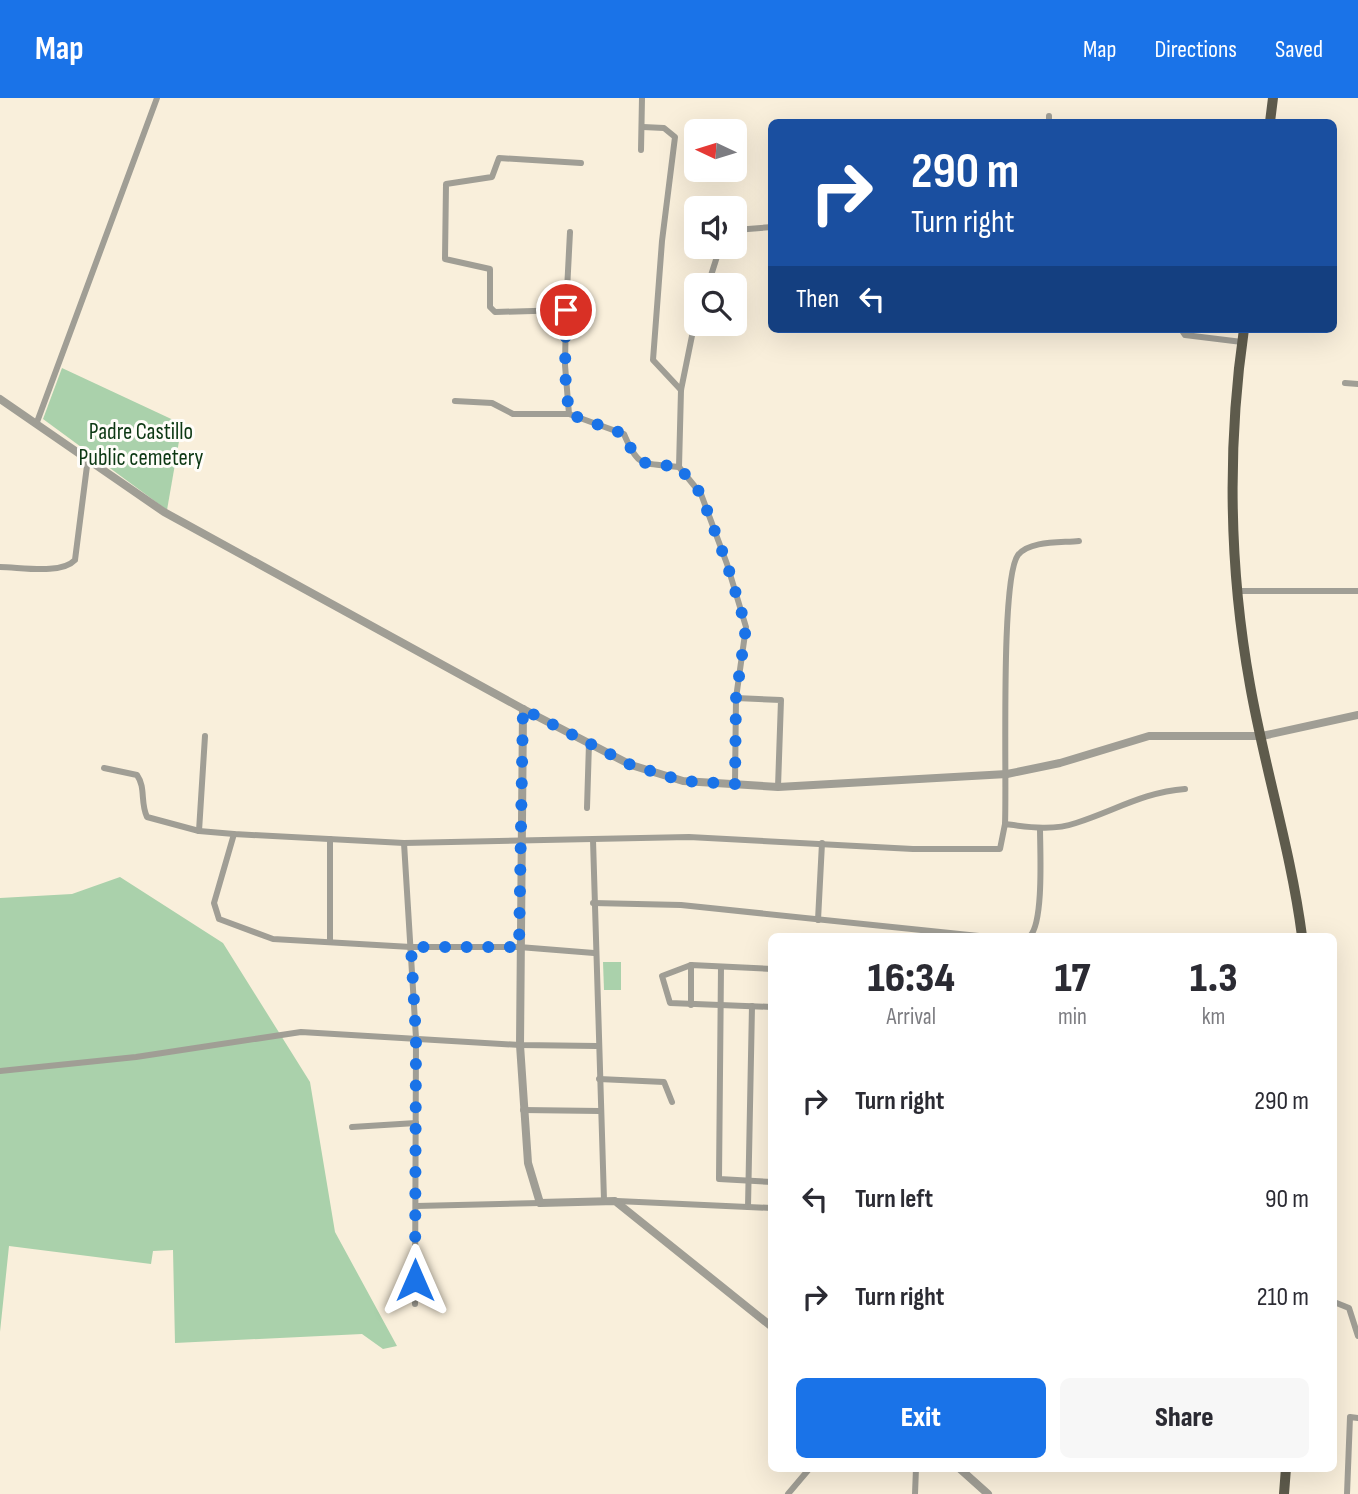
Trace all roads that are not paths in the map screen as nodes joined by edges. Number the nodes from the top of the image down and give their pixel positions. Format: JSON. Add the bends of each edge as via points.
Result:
{"nodes":[{"id":1,"x":157,"y":98,"type":"edge"},
{"id":2,"x":642,"y":98,"type":"edge"},
{"id":3,"x":1273,"y":98,"type":"edge"},
{"id":4,"x":1270,"y":119,"type":"edge"},
{"id":5,"x":643,"y":127,"type":"junction"},
{"id":6,"x":641,"y":150,"type":"dead end"},
{"id":7,"x":581,"y":163,"type":"dead end"},
{"id":8,"x":768,"y":227,"type":"edge"},
{"id":9,"x":747,"y":229,"type":"edge"},
{"id":10,"x":570,"y":232,"type":"dead end"},
{"id":11,"x":566,"y":310,"type":"junction"},
{"id":12,"x":1184,"y":333,"type":"edge"},
{"id":13,"x":1243,"y":333,"type":"edge"},
{"id":14,"x":692,"y":336,"type":"edge"},
{"id":15,"x":1242,"y":342,"type":"junction"},
{"id":16,"x":1345,"y":383,"type":"dead end"},
{"id":17,"x":1358,"y":384,"type":"edge"},
{"id":18,"x":681,"y":390,"type":"junction"},
{"id":19,"x":0,"y":399,"type":"edge"},
{"id":20,"x":454,"y":401,"type":"dead end"},
{"id":21,"x":569,"y":414,"type":"junction"},
{"id":22,"x":37,"y":422,"type":"junction"},
{"id":23,"x":88,"y":458,"type":"junction"},
{"id":24,"x":679,"y":467,"type":"junction"},
{"id":25,"x":1079,"y":541,"type":"dead end"},
{"id":26,"x":0,"y":567,"type":"edge"},
{"id":27,"x":1238,"y":591,"type":"junction"},
{"id":28,"x":1358,"y":591,"type":"edge"},
{"id":29,"x":736,"y":698,"type":"junction"},
{"id":30,"x":523,"y":709,"type":"junction"},
{"id":31,"x":1358,"y":715,"type":"edge"},
{"id":32,"x":205,"y":736,"type":"dead end"},
{"id":33,"x":1262,"y":736,"type":"junction"},
{"id":34,"x":589,"y":743,"type":"junction"},
{"id":35,"x":104,"y":768,"type":"dead end"},
{"id":36,"x":1007,"y":774,"type":"junction"},
{"id":37,"x":735,"y":784,"type":"junction"},
{"id":38,"x":778,"y":787,"type":"junction"},
{"id":39,"x":1185,"y":789,"type":"dead end"},
{"id":40,"x":587,"y":808,"type":"dead end"},
{"id":41,"x":1005,"y":824,"type":"junction"},
{"id":42,"x":1040,"y":828,"type":"junction"},
{"id":43,"x":199,"y":831,"type":"junction"},
{"id":44,"x":234,"y":835,"type":"junction"},
{"id":45,"x":330,"y":839,"type":"junction"},
{"id":46,"x":522,"y":839,"type":"junction"},
{"id":47,"x":593,"y":840,"type":"junction"},
{"id":48,"x":404,"y":843,"type":"junction"},
{"id":49,"x":822,"y":843,"type":"junction"},
{"id":50,"x":593,"y":903,"type":"junction"},
{"id":51,"x":818,"y":920,"type":"junction"},
{"id":52,"x":949,"y":933,"type":"edge"},
{"id":53,"x":1033,"y":933,"type":"edge"},
{"id":54,"x":1302,"y":933,"type":"edge"},
{"id":55,"x":330,"y":941,"type":"junction"},
{"id":56,"x":411,"y":947,"type":"junction"},
{"id":57,"x":519,"y":947,"type":"junction"},
{"id":58,"x":594,"y":953,"type":"junction"},
{"id":59,"x":691,"y":965,"type":"junction"},
{"id":60,"x":721,"y":967,"type":"junction"},
{"id":61,"x":768,"y":969,"type":"edge"},
{"id":62,"x":691,"y":1005,"type":"junction"},
{"id":63,"x":719,"y":1006,"type":"junction"},
{"id":64,"x":752,"y":1006,"type":"junction"},
{"id":65,"x":768,"y":1007,"type":"edge"},
{"id":66,"x":416,"y":1038,"type":"junction"},
{"id":67,"x":520,"y":1045,"type":"junction"},
{"id":68,"x":597,"y":1046,"type":"junction"},
{"id":69,"x":0,"y":1071,"type":"edge"},
{"id":70,"x":599,"y":1079,"type":"junction"},
{"id":71,"x":672,"y":1102,"type":"dead end"},
{"id":72,"x":523,"y":1110,"type":"junction"},
{"id":73,"x":600,"y":1111,"type":"junction"},
{"id":74,"x":416,"y":1123,"type":"junction"},
{"id":75,"x":352,"y":1127,"type":"dead end"},
{"id":76,"x":750,"y":1180,"type":"junction"},
{"id":77,"x":768,"y":1182,"type":"edge"},
{"id":78,"x":604,"y":1200,"type":"junction"},
{"id":79,"x":615,"y":1201,"type":"junction"},
{"id":80,"x":540,"y":1203,"type":"junction"},
{"id":81,"x":416,"y":1206,"type":"junction"},
{"id":82,"x":748,"y":1207,"type":"junction"},
{"id":83,"x":768,"y":1208,"type":"edge"},
{"id":84,"x":1337,"y":1303,"type":"edge"},
{"id":85,"x":415,"y":1304,"type":"dead end"},
{"id":86,"x":768,"y":1324,"type":"edge"},
{"id":87,"x":1358,"y":1336,"type":"edge"},
{"id":88,"x":1358,"y":1418,"type":"edge"},
{"id":89,"x":807,"y":1472,"type":"edge"},
{"id":90,"x":916,"y":1472,"type":"edge"},
{"id":91,"x":963,"y":1472,"type":"edge"},
{"id":92,"x":1286,"y":1472,"type":"edge"},
{"id":93,"x":788,"y":1494,"type":"edge"},
{"id":94,"x":915,"y":1494,"type":"edge"},
{"id":95,"x":987,"y":1494,"type":"edge"},
{"id":96,"x":1284,"y":1494,"type":"edge"},
{"id":97,"x":1347,"y":1494,"type":"edge"}],
"edges":[{"from":1,"to":22,"type":"street"},
{"from":2,"to":5,"type":"street"},
{"from":3,"to":4,"type":"main road"},
{"from":5,"to":6,"type":"street"},
{"from":5,"to":18,"type":"street","via":[[664,128],[675,137],[653,360]]},
{"from":7,"to":11,"type":"street","via":[[499,158],[492,177],[446,184],[446,259],[493,271],[490,307],[495,312]]},
{"from":8,"to":9,"type":"street"},
{"from":10,"to":11,"type":"street"},
{"from":11,"to":21,"type":"street"},
{"from":12,"to":15,"type":"street"},
{"from":13,"to":15,"type":"main road"},
{"from":14,"to":18,"type":"street"},
{"from":15,"to":27,"type":"main road","via":[[1233,485]]},
{"from":16,"to":17,"type":"street"},
{"from":18,"to":24,"type":"street"},
{"from":19,"to":22,"type":"street"},
{"from":20,"to":21,"type":"street","via":[[492,403],[513,414]]},
{"from":21,"to":24,"type":"street","via":[[624,434],[640,463]]},
{"from":22,"to":23,"type":"street"},
{"from":23,"to":26,"type":"street","via":[[75,560],[59,567]]},
{"from":23,"to":30,"type":"street","via":[[164,512]]},
{"from":24,"to":29,"type":"street","via":[[701,494],[746,627]]},
{"from":25,"to":36,"type":"street","via":[[1028,547],[1017,556],[1011,573]]},
{"from":27,"to":28,"type":"street"},
{"from":27,"to":33,"type":"main road","via":[[1250,686]]},
{"from":29,"to":37,"type":"street"},
{"from":29,"to":38,"type":"street","via":[[781,700]]},
{"from":30,"to":34,"type":"street"},
{"from":30,"to":46,"type":"street"},
{"from":31,"to":33,"type":"street"},
{"from":32,"to":43,"type":"street"},
{"from":33,"to":36,"type":"street","via":[[1149,736]]},
{"from":33,"to":54,"type":"main road"},
{"from":34,"to":37,"type":"street","via":[[631,765],[683,781]]},
{"from":34,"to":40,"type":"street"},
{"from":35,"to":43,"type":"street","via":[[137,775],[143,783],[148,817]]},
{"from":36,"to":38,"type":"street"},
{"from":36,"to":41,"type":"street"},
{"from":37,"to":38,"type":"street"},
{"from":39,"to":42,"type":"street","via":[[1160,791],[1077,823]]},
{"from":41,"to":42,"type":"street"},
{"from":41,"to":49,"type":"street","via":[[1000,849]]},
{"from":42,"to":53,"type":"street"},
{"from":43,"to":44,"type":"street"},
{"from":44,"to":45,"type":"street"},
{"from":44,"to":55,"type":"street","via":[[214,904],[219,919],[273,939]]},
{"from":45,"to":48,"type":"street"},
{"from":45,"to":55,"type":"street"},
{"from":46,"to":47,"type":"street"},
{"from":46,"to":48,"type":"street"},
{"from":46,"to":57,"type":"street"},
{"from":47,"to":49,"type":"street","via":[[689,837]]},
{"from":47,"to":50,"type":"street"},
{"from":48,"to":56,"type":"street"},
{"from":49,"to":51,"type":"street"},
{"from":50,"to":51,"type":"street","via":[[681,905]]},
{"from":50,"to":58,"type":"street"},
{"from":51,"to":52,"type":"street"},
{"from":55,"to":56,"type":"street"},
{"from":56,"to":57,"type":"street"},
{"from":56,"to":66,"type":"street"},
{"from":57,"to":58,"type":"street"},
{"from":57,"to":67,"type":"street"},
{"from":58,"to":68,"type":"street"},
{"from":59,"to":60,"type":"street"},
{"from":59,"to":62,"type":"street"},
{"from":59,"to":62,"type":"street","via":[[662,976],[670,1003]]},
{"from":60,"to":61,"type":"street"},
{"from":60,"to":63,"type":"street"},
{"from":62,"to":63,"type":"street"},
{"from":63,"to":64,"type":"street"},
{"from":63,"to":76,"type":"street","via":[[719,1179]]},
{"from":64,"to":65,"type":"street"},
{"from":64,"to":76,"type":"street"},
{"from":66,"to":67,"type":"street"},
{"from":66,"to":69,"type":"street","via":[[301,1032],[136,1057]]},
{"from":66,"to":74,"type":"street"},
{"from":67,"to":68,"type":"street"},
{"from":67,"to":72,"type":"street"},
{"from":68,"to":70,"type":"street"},
{"from":70,"to":71,"type":"street","via":[[664,1082]]},
{"from":70,"to":73,"type":"street"},
{"from":72,"to":73,"type":"street"},
{"from":72,"to":80,"type":"street","via":[[528,1163]]},
{"from":73,"to":78,"type":"street"},
{"from":74,"to":75,"type":"street"},
{"from":74,"to":81,"type":"street"},
{"from":76,"to":77,"type":"street"},
{"from":76,"to":82,"type":"street"},
{"from":78,"to":79,"type":"street"},
{"from":78,"to":80,"type":"street"},
{"from":79,"to":82,"type":"street"},
{"from":79,"to":86,"type":"street"},
{"from":80,"to":81,"type":"street"},
{"from":81,"to":85,"type":"street"},
{"from":82,"to":83,"type":"street"},
{"from":84,"to":87,"type":"street","via":[[1349,1308]]},
{"from":88,"to":97,"type":"street","via":[[1350,1417]]},
{"from":89,"to":93,"type":"street"},
{"from":90,"to":94,"type":"street"},
{"from":91,"to":95,"type":"street"},
{"from":92,"to":96,"type":"main road"}]}
